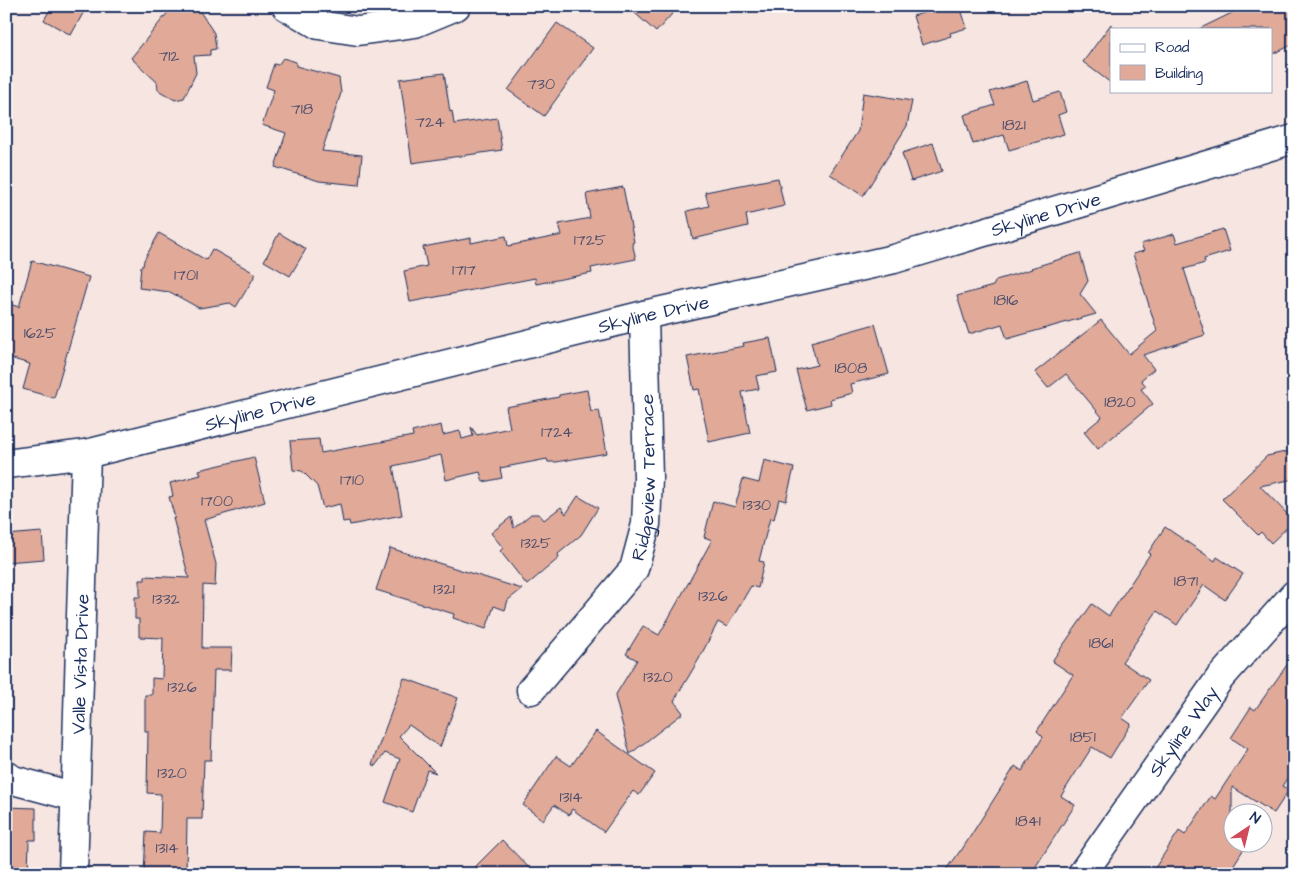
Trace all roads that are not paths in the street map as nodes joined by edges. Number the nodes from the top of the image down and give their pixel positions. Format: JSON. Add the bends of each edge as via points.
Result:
{"nodes":[{"id":1,"x":286,"y":6,"type":"edge"},
{"id":2,"x":456,"y":6,"type":"edge"},
{"id":3,"x":1294,"y":139,"type":"edge"},
{"id":4,"x":644,"y":315,"type":"junction"},
{"id":5,"x":86,"y":454,"type":"junction"},
{"id":6,"x":6,"y":464,"type":"edge"},
{"id":7,"x":1294,"y":595,"type":"edge"},
{"id":8,"x":531,"y":690,"type":"dead end"},
{"id":9,"x":6,"y":776,"type":"edge"},
{"id":10,"x":76,"y":797,"type":"junction"},
{"id":11,"x":73,"y":874,"type":"edge"},
{"id":12,"x":1082,"y":874,"type":"edge"}],
"edges":[{"from":1,"to":2,"type":"street","via":[[319,25],[358,31],[415,23]]},
{"from":3,"to":4,"type":"street","name":"Skyline Drive","via":[[894,259]]},
{"from":4,"to":5,"type":"street","name":"Skyline Drive"},
{"from":4,"to":8,"type":"street","name":"Ridgeview Terrace","via":[[648,478],[646,524],[634,569]]},
{"from":5,"to":6,"type":"street","name":"Skyline Drive"},
{"from":5,"to":10,"type":"street","name":"Valle Vista Drive"},
{"from":7,"to":12,"type":"street","name":"Skyline Way","via":[[1220,678]]},
{"from":9,"to":10,"type":"street"},
{"from":10,"to":11,"type":"street","name":"Valle Vista Drive"}]}
